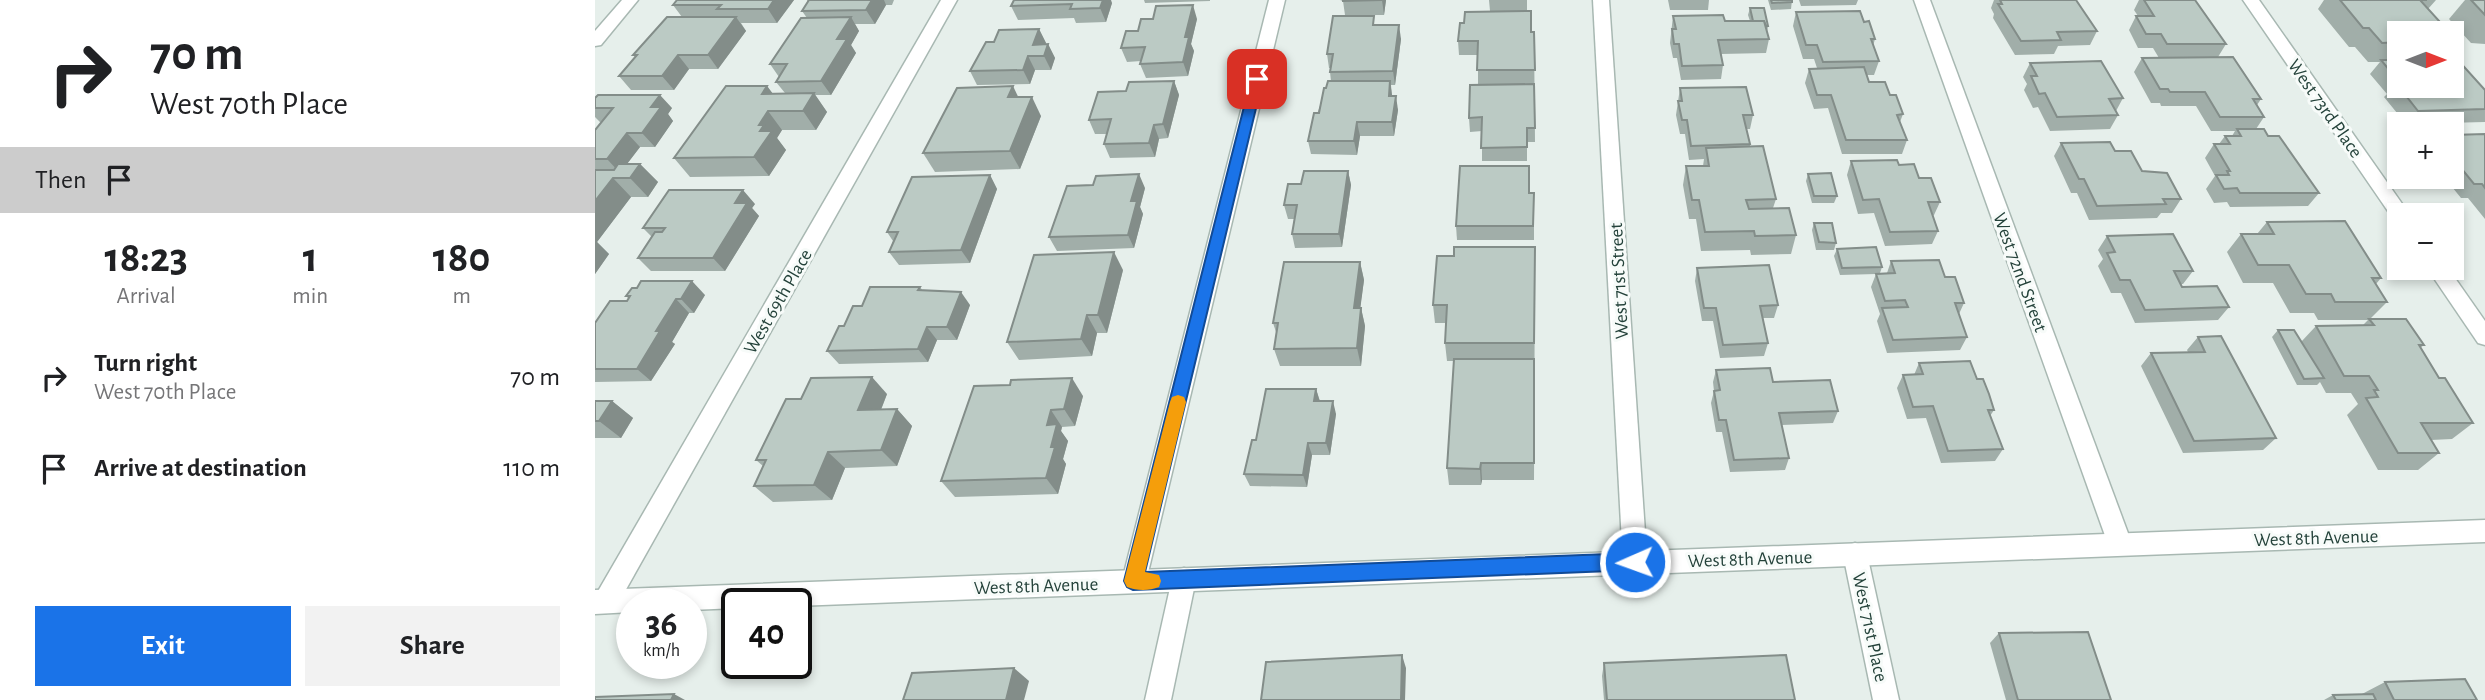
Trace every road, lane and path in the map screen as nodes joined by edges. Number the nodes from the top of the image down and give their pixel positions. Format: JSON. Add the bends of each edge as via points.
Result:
{"nodes":[{"id":1,"x":631,"y":0,"type":"edge"},
{"id":2,"x":949,"y":0,"type":"edge"},
{"id":3,"x":1277,"y":0,"type":"edge"},
{"id":4,"x":1601,"y":0,"type":"edge"},
{"id":5,"x":1922,"y":0,"type":"edge"},
{"id":6,"x":2251,"y":0,"type":"edge"},
{"id":7,"x":595,"y":41,"type":"edge"},
{"id":8,"x":2393,"y":203,"type":"edge"},
{"id":9,"x":2445,"y":280,"type":"edge"},
{"id":10,"x":2485,"y":337,"type":"edge"},
{"id":11,"x":2485,"y":531,"type":"edge"},
{"id":12,"x":2120,"y":544,"type":"junction"},
{"id":13,"x":1855,"y":554,"type":"junction"},
{"id":14,"x":1635,"y":562,"type":"junction"},
{"id":15,"x":1184,"y":579,"type":"junction"},
{"id":16,"x":1133,"y":581,"type":"junction"},
{"id":17,"x":600,"y":602,"type":"edge"},
{"id":18,"x":1158,"y":700,"type":"edge"},
{"id":19,"x":1886,"y":700,"type":"edge"}],
"edges":[{"from":1,"to":7,"type":"street"},
{"from":2,"to":17,"type":"street","name":"West 69th Place"},
{"from":3,"to":16,"type":"street"},
{"from":4,"to":14,"type":"street","name":"West 71st Street"},
{"from":5,"to":12,"type":"street","name":"West 72nd Street"},
{"from":6,"to":8,"type":"street","name":"West 73rd Place"},
{"from":9,"to":10,"type":"street"},
{"from":11,"to":12,"type":"street","name":"West 8th Avenue"},
{"from":12,"to":13,"type":"street","name":"West 8th Avenue"},
{"from":13,"to":14,"type":"street","name":"West 8th Avenue"},
{"from":13,"to":19,"type":"street","name":"West 71st Place"},
{"from":14,"to":15,"type":"street","name":"West 8th Avenue"},
{"from":15,"to":16,"type":"street","name":"West 8th Avenue"},
{"from":15,"to":18,"type":"street"},
{"from":16,"to":17,"type":"street","name":"West 8th Avenue"}]}
